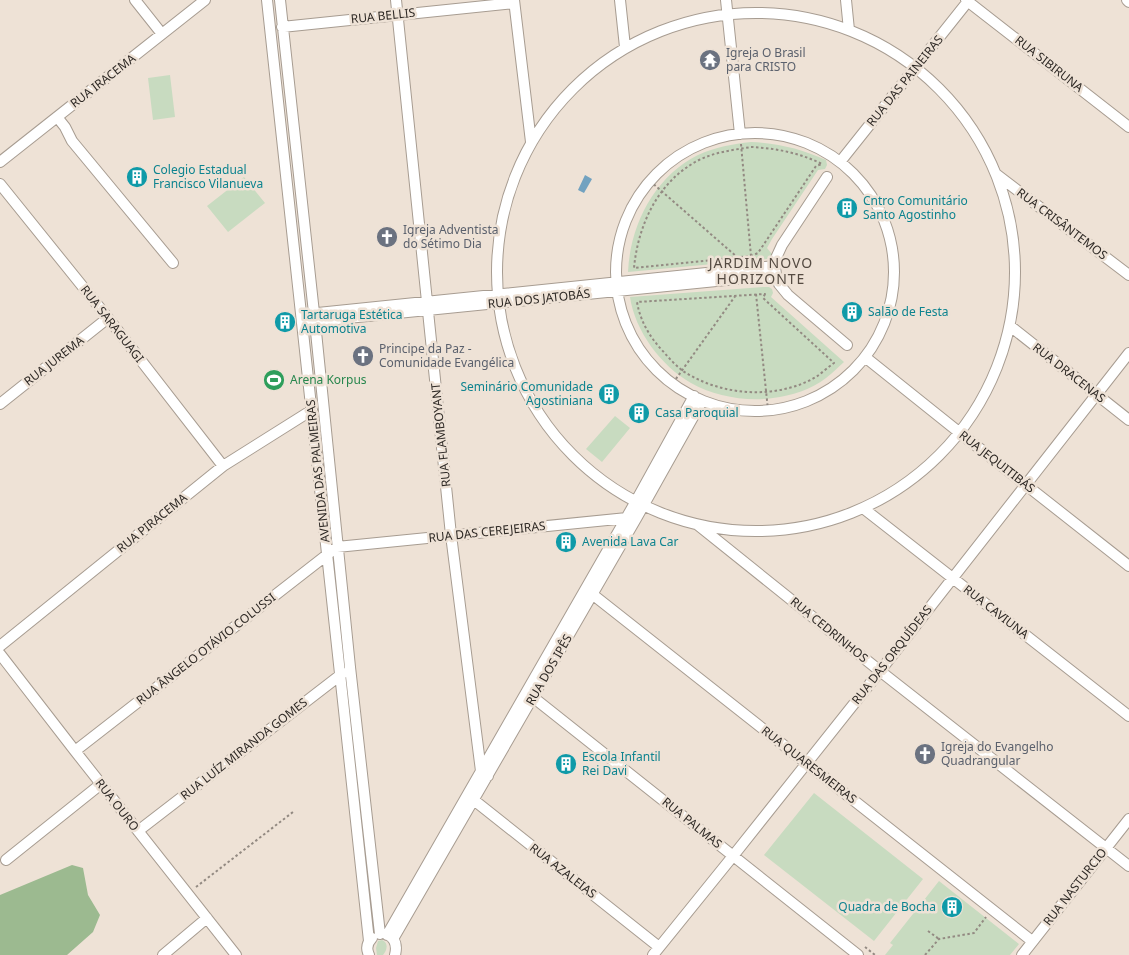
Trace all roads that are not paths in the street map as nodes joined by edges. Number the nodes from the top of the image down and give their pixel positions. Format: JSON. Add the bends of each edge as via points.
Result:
{"nodes":[{"id":1,"x":135,"y":0,"type":"edge"},
{"id":2,"x":205,"y":0,"type":"edge"},
{"id":3,"x":268,"y":0,"type":"edge"},
{"id":4,"x":280,"y":0,"type":"edge"},
{"id":5,"x":396,"y":0,"type":"edge"},
{"id":6,"x":620,"y":0,"type":"edge"},
{"id":7,"x":726,"y":0,"type":"edge"},
{"id":8,"x":846,"y":0,"type":"edge"},
{"id":9,"x":968,"y":0,"type":"edge"},
{"id":10,"x":514,"y":1,"type":"edge"},
{"id":11,"x":727,"y":14,"type":"junction"},
{"id":12,"x":397,"y":15,"type":"junction"},
{"id":13,"x":270,"y":19,"type":"junction"},
{"id":14,"x":282,"y":22,"type":"junction"},
{"id":15,"x":849,"y":30,"type":"junction"},
{"id":16,"x":162,"y":34,"type":"junction"},
{"id":17,"x":625,"y":47,"type":"junction"},
{"id":18,"x":915,"y":68,"type":"junction"},
{"id":19,"x":57,"y":117,"type":"junction"},
{"id":20,"x":1129,"y":127,"type":"edge"},
{"id":21,"x":740,"y":134,"type":"junction"},
{"id":22,"x":531,"y":142,"type":"junction"},
{"id":23,"x":0,"y":162,"type":"edge"},
{"id":24,"x":840,"y":162,"type":"junction"},
{"id":25,"x":995,"y":173,"type":"junction"},
{"id":26,"x":827,"y":177,"type":"dead end"},
{"id":27,"x":0,"y":184,"type":"edge"},
{"id":28,"x":173,"y":263,"type":"dead end"},
{"id":29,"x":775,"y":271,"type":"junction"},
{"id":30,"x":1129,"y":275,"type":"edge"},
{"id":31,"x":616,"y":287,"type":"junction"},
{"id":32,"x":497,"y":299,"type":"junction"},
{"id":33,"x":427,"y":306,"type":"junction"},
{"id":34,"x":314,"y":317,"type":"junction"},
{"id":35,"x":108,"y":318,"type":"junction"},
{"id":36,"x":302,"y":319,"type":"junction"},
{"id":37,"x":1010,"y":326,"type":"junction"},
{"id":38,"x":847,"y":345,"type":"dead end"},
{"id":39,"x":1129,"y":353,"type":"edge"},
{"id":40,"x":865,"y":357,"type":"junction"},
{"id":41,"x":1097,"y":395,"type":"junction"},
{"id":42,"x":698,"y":398,"type":"junction"},
{"id":43,"x":0,"y":404,"type":"edge"},
{"id":44,"x":312,"y":410,"type":"junction"},
{"id":45,"x":1129,"y":420,"type":"edge"},
{"id":46,"x":960,"y":433,"type":"junction"},
{"id":47,"x":223,"y":466,"type":"junction"},
{"id":48,"x":1026,"y":485,"type":"junction"},
{"id":49,"x":640,"y":503,"type":"junction"},
{"id":50,"x":863,"y":508,"type":"junction"},
{"id":51,"x":637,"y":517,"type":"junction"},
{"id":52,"x":626,"y":518,"type":"junction"},
{"id":53,"x":695,"y":524,"type":"junction"},
{"id":54,"x":451,"y":535,"type":"junction"},
{"id":55,"x":337,"y":547,"type":"junction"},
{"id":56,"x":327,"y":554,"type":"junction"},
{"id":57,"x":1129,"y":566,"type":"edge"},
{"id":58,"x":952,"y":578,"type":"junction"},
{"id":59,"x":589,"y":591,"type":"junction"},
{"id":60,"x":0,"y":646,"type":"edge"},
{"id":61,"x":0,"y":654,"type":"edge"},
{"id":62,"x":350,"y":667,"type":"junction"},
{"id":63,"x":880,"y":671,"type":"junction"},
{"id":64,"x":340,"y":675,"type":"junction"},
{"id":65,"x":530,"y":694,"type":"junction"},
{"id":66,"x":1129,"y":716,"type":"edge"},
{"id":67,"x":75,"y":752,"type":"junction"},
{"id":68,"x":806,"y":762,"type":"junction"},
{"id":69,"x":484,"y":773,"type":"junction"},
{"id":70,"x":101,"y":784,"type":"junction"},
{"id":71,"x":470,"y":797,"type":"junction"},
{"id":72,"x":1129,"y":819,"type":"edge"},
{"id":73,"x":138,"y":832,"type":"junction"},
{"id":74,"x":1106,"y":848,"type":"junction"},
{"id":75,"x":733,"y":856,"type":"junction"},
{"id":76,"x":6,"y":860,"type":"dead end"},
{"id":77,"x":1129,"y":866,"type":"edge"},
{"id":78,"x":207,"y":918,"type":"junction"},
{"id":79,"x":387,"y":936,"type":"junction"},
{"id":80,"x":369,"y":941,"type":"junction"},
{"id":81,"x":1032,"y":941,"type":"junction"},
{"id":82,"x":656,"y":951,"type":"edge"},
{"id":83,"x":163,"y":955,"type":"edge"},
{"id":84,"x":236,"y":955,"type":"edge"},
{"id":85,"x":369,"y":955,"type":"edge"},
{"id":86,"x":395,"y":955,"type":"edge"},
{"id":87,"x":858,"y":955,"type":"edge"},
{"id":88,"x":1022,"y":955,"type":"edge"}],
"edges":[{"from":1,"to":16,"type":"street"},
{"from":2,"to":16,"type":"street","name":"RUA IRACEMA"},
{"from":3,"to":13,"type":"street","name":"AVENIDA DAS PALMEIRAS"},
{"from":4,"to":14,"type":"street","name":"AVENIDA DAS PALMEIRAS"},
{"from":5,"to":12,"type":"street","name":"RUA FLAMBOYANT"},
{"from":6,"to":17,"type":"street"},
{"from":7,"to":11,"type":"street"},
{"from":8,"to":15,"type":"street"},
{"from":9,"to":18,"type":"street","name":"RUA DAS PAINEIRAS"},
{"from":9,"to":20,"type":"street","name":"RUA SIBIRUNA"},
{"from":10,"to":12,"type":"street","name":"RUA BELLIS"},
{"from":10,"to":22,"type":"street"},
{"from":11,"to":15,"type":"street","via":[[801,17]]},
{"from":11,"to":17,"type":"street","via":[[668,28]]},
{"from":11,"to":21,"type":"street"},
{"from":12,"to":14,"type":"street","name":"RUA BELLIS"},
{"from":12,"to":33,"type":"street","name":"RUA FLAMBOYANT"},
{"from":13,"to":14,"type":"street","name":"RUA BELLIS"},
{"from":13,"to":36,"type":"street","name":"AVENIDA DAS PALMEIRAS"},
{"from":14,"to":34,"type":"street","name":"AVENIDA DAS PALMEIRAS"},
{"from":15,"to":18,"type":"street","via":[[895,53]]},
{"from":16,"to":19,"type":"street","name":"RUA IRACEMA"},
{"from":17,"to":22,"type":"street","via":[[571,88]]},
{"from":18,"to":24,"type":"street","name":"RUA DAS PAINEIRAS"},
{"from":18,"to":25,"type":"street","via":[[950,100],[979,138]]},
{"from":19,"to":23,"type":"street","name":"RUA IRACEMA"},
{"from":19,"to":28,"type":"street","via":[[72,141]]},
{"from":21,"to":24,"type":"street","via":[[792,138]]},
{"from":21,"to":31,"type":"street","via":[[714,139],[690,149],[668,163],[636,198],[619,239]]},
{"from":22,"to":32,"type":"street","via":[[514,177],[502,215],[496,255]]},
{"from":24,"to":40,"type":"street","via":[[860,180],[876,202],[887,227],[893,254],[894,281],[889,308],[880,334]]},
{"from":25,"to":30,"type":"street","name":"RUA CRISÂNTEMOS"},
{"from":25,"to":37,"type":"street","via":[[1009,209],[1014,238],[1015,297]]},
{"from":26,"to":29,"type":"street","via":[[782,245]]},
{"from":27,"to":35,"type":"street","name":"RUA SARAGUAGI"},
{"from":29,"to":31,"type":"street","name":"RUA DOS JATOBÁS"},
{"from":29,"to":38,"type":"street","via":[[779,284],[788,295]]},
{"from":31,"to":32,"type":"street","name":"RUA DOS JATOBÁS"},
{"from":31,"to":42,"type":"street","via":[[621,312],[641,352],[673,383]]},
{"from":32,"to":33,"type":"street","name":"RUA DOS JATOBÁS"},
{"from":32,"to":49,"type":"street","via":[[511,359],[527,394],[548,427],[588,469]]},
{"from":33,"to":34,"type":"street","name":"RUA DOS JATOBÁS"},
{"from":33,"to":54,"type":"street","name":"RUA FLAMBOYANT"},
{"from":34,"to":36,"type":"street","name":"RUA DOS JATOBÁS"},
{"from":34,"to":55,"type":"street","name":"AVENIDA DAS PALMEIRAS"},
{"from":35,"to":43,"type":"street","name":"RUA JUREMA"},
{"from":35,"to":47,"type":"street","name":"RUA SARAGUAGI"},
{"from":36,"to":44,"type":"street","name":"AVENIDA DAS PALMEIRAS"},
{"from":37,"to":41,"type":"street","name":"RUA DRACENAS"},
{"from":37,"to":46,"type":"street","via":[[992,383]]},
{"from":39,"to":41,"type":"street","name":"RUA DAS ORQUÍDEAS"},
{"from":40,"to":42,"type":"street","via":[[838,383],[790,406],[746,410]]},
{"from":40,"to":46,"type":"street","name":"RUA JEQUITIBÁS"},
{"from":41,"to":45,"type":"street","name":"RUA DRACENAS"},
{"from":41,"to":48,"type":"street","name":"RUA DAS ORQUÍDEAS"},
{"from":42,"to":49,"type":"street","name":"RUA DOS IPÊS"},
{"from":44,"to":47,"type":"street","name":"RUA PIRACEMA"},
{"from":44,"to":56,"type":"street","name":"AVENIDA DAS PALMEIRAS"},
{"from":46,"to":48,"type":"street","name":"RUA JEQUITIBÁS"},
{"from":46,"to":50,"type":"street","via":[[916,476]]},
{"from":47,"to":60,"type":"street","name":"RUA PIRACEMA"},
{"from":48,"to":57,"type":"street","name":"RUA JEQUITIBÁS"},
{"from":48,"to":58,"type":"street","name":"RUA DAS ORQUÍDEAS"},
{"from":49,"to":51,"type":"street","name":"RUA DOS IPÊS"},
{"from":49,"to":52,"type":"street","name":"RUA DOS IPÊS"},
{"from":49,"to":53,"type":"street"},
{"from":50,"to":53,"type":"street","via":[[797,528],[763,531]]},
{"from":50,"to":58,"type":"street","name":"RUA CAVIUNA"},
{"from":51,"to":52,"type":"street","name":"RUA DAS CEREJEIRAS"},
{"from":51,"to":59,"type":"street","name":"RUA DOS IPÊS"},
{"from":52,"to":54,"type":"street","name":"RUA DAS CEREJEIRAS"},
{"from":52,"to":59,"type":"street","name":"RUA DOS IPÊS"},
{"from":53,"to":63,"type":"street","name":"RUA CEDRINHOS"},
{"from":54,"to":55,"type":"street","name":"RUA DAS CEREJEIRAS"},
{"from":54,"to":69,"type":"street","name":"RUA FLAMBOYANT"},
{"from":55,"to":56,"type":"street","name":"RUA ÂNGELO OTÁVIO COLUSSI"},
{"from":55,"to":62,"type":"street","name":"AVENIDA DAS PALMEIRAS"},
{"from":56,"to":64,"type":"street","name":"AVENIDA DAS PALMEIRAS"},
{"from":56,"to":67,"type":"street","name":"RUA ÂNGELO OTÁVIO COLUSSI"},
{"from":58,"to":63,"type":"street","name":"RUA DAS ORQUÍDEAS"},
{"from":58,"to":66,"type":"street","name":"RUA CAVIUNA"},
{"from":59,"to":65,"type":"street","name":"RUA DOS IPÊS"},
{"from":59,"to":68,"type":"street","name":"RUA QUARESMEIRAS"},
{"from":61,"to":67,"type":"street","name":"RUA OURO"},
{"from":62,"to":64,"type":"street","name":"RUA LUÍZ MIRANDA GOMES"},
{"from":62,"to":79,"type":"street","name":"AVENIDA DAS PALMEIRAS"},
{"from":63,"to":68,"type":"street","name":"RUA DAS ORQUÍDEAS"},
{"from":63,"to":74,"type":"street","name":"RUA CEDRINHOS"},
{"from":64,"to":73,"type":"street","name":"RUA LUÍZ MIRANDA GOMES"},
{"from":64,"to":80,"type":"street","name":"AVENIDA DAS PALMEIRAS"},
{"from":65,"to":69,"type":"street","name":"RUA DOS IPÊS"},
{"from":65,"to":75,"type":"street","name":"RUA PALMAS"},
{"from":67,"to":70,"type":"street","name":"RUA OURO"},
{"from":68,"to":75,"type":"street","name":"RUA DAS ORQUÍDEAS"},
{"from":68,"to":81,"type":"street","name":"RUA QUARESMEIRAS"},
{"from":69,"to":71,"type":"street","name":"RUA DOS IPÊS"},
{"from":70,"to":73,"type":"street","name":"RUA OURO"},
{"from":70,"to":76,"type":"street"},
{"from":71,"to":79,"type":"street","name":"RUA DOS IPÊS"},
{"from":71,"to":82,"type":"street","name":"RUA AZALEIAS"},
{"from":72,"to":74,"type":"street","name":"RUA NASTURCIO"},
{"from":73,"to":78,"type":"street","name":"RUA OURO"},
{"from":74,"to":77,"type":"street","name":"RUA CEDRINHOS"},
{"from":74,"to":81,"type":"street","name":"RUA NASTURCIO"},
{"from":75,"to":82,"type":"street","name":"RUA DAS ORQUÍDEAS"},
{"from":75,"to":87,"type":"street","name":"RUA PALMAS"},
{"from":78,"to":83,"type":"street"},
{"from":78,"to":84,"type":"street","name":"RUA OURO"},
{"from":79,"to":80,"type":"street","via":[[373,936]]},
{"from":79,"to":86,"type":"street","name":"AVENIDA DAS PALMEIRAS","via":[[395,941]]},
{"from":80,"to":85,"type":"street","name":"AVENIDA DAS PALMEIRAS"},
{"from":81,"to":88,"type":"street","name":"RUA NASTURCIO"}]}
